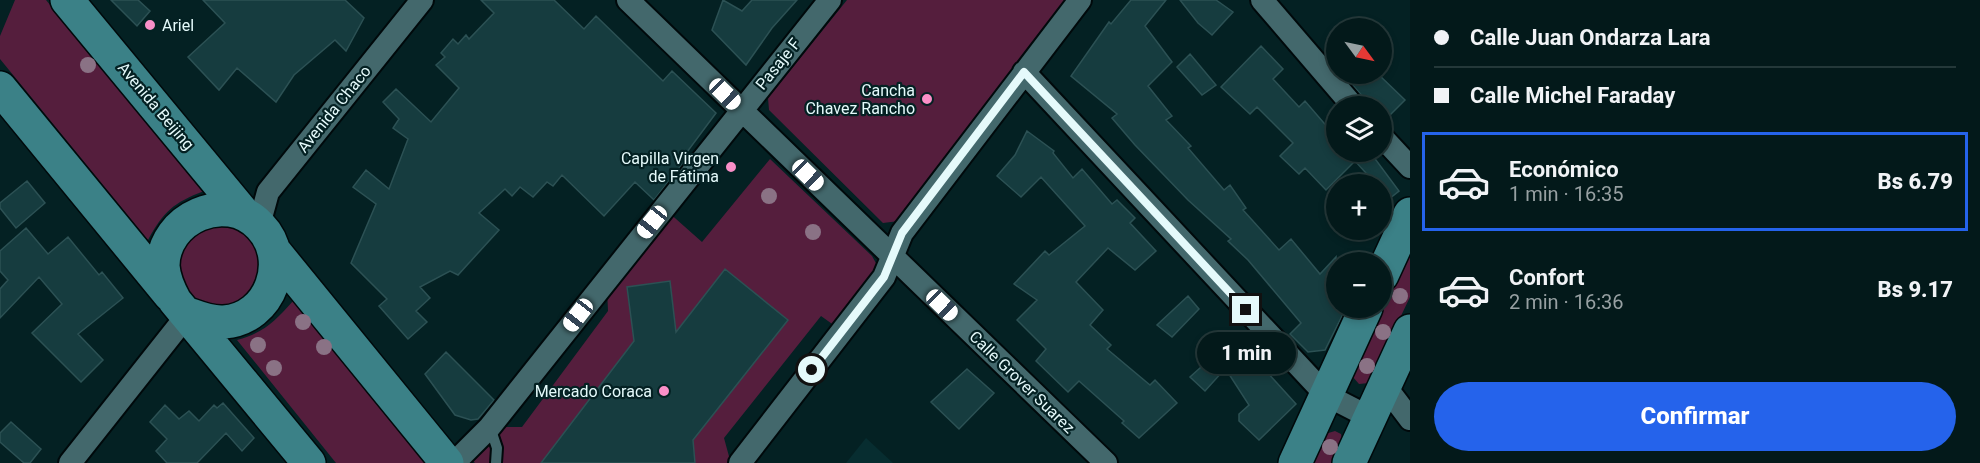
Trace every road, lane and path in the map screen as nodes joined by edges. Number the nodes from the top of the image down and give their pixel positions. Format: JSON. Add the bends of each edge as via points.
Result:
{"nodes":[{"id":1,"x":67,"y":0,"type":"edge"},
{"id":2,"x":422,"y":0,"type":"edge"},
{"id":3,"x":628,"y":0,"type":"edge"},
{"id":4,"x":830,"y":0,"type":"edge"},
{"id":5,"x":1080,"y":0,"type":"edge"},
{"id":6,"x":1262,"y":0,"type":"edge"},
{"id":7,"x":1024,"y":72,"type":"junction"},
{"id":8,"x":0,"y":88,"type":"edge"},
{"id":9,"x":1344,"y":96,"type":"edge"},
{"id":10,"x":741,"y":110,"type":"junction"},
{"id":11,"x":1392,"y":147,"type":"edge"},
{"id":12,"x":1410,"y":166,"type":"edge"},
{"id":13,"x":1410,"y":214,"type":"edge"},
{"id":14,"x":251,"y":219,"type":"junction"},
{"id":15,"x":275,"y":252,"type":"junction"},
{"id":16,"x":1392,"y":253,"type":"edge"},
{"id":17,"x":892,"y":256,"type":"junction"},
{"id":18,"x":181,"y":308,"type":"junction"},
{"id":19,"x":1361,"y":318,"type":"edge"},
{"id":20,"x":1410,"y":331,"type":"edge"},
{"id":21,"x":1385,"y":386,"type":"junction"},
{"id":22,"x":1326,"y":395,"type":"junction"},
{"id":23,"x":1371,"y":417,"type":"junction"},
{"id":24,"x":1410,"y":419,"type":"edge"},
{"id":25,"x":489,"y":426,"type":"junction"},
{"id":26,"x":70,"y":463,"type":"edge"},
{"id":27,"x":309,"y":463,"type":"edge"},
{"id":28,"x":447,"y":463,"type":"edge"},
{"id":29,"x":454,"y":463,"type":"edge"},
{"id":30,"x":496,"y":463,"type":"edge"},
{"id":31,"x":740,"y":463,"type":"edge"},
{"id":32,"x":1106,"y":463,"type":"edge"},
{"id":33,"x":1295,"y":463,"type":"edge"},
{"id":34,"x":1349,"y":463,"type":"edge"}],
"edges":[{"from":1,"to":14,"type":"main road","name":"Avenida Beijing"},
{"from":2,"to":14,"type":"street","name":"Avenida Chaco","via":[[268,192]]},
{"from":3,"to":10,"type":"street","name":"Calle Grover Suarez"},
{"from":4,"to":10,"type":"street","name":"Pasaje F"},
{"from":5,"to":7,"type":"street"},
{"from":6,"to":9,"type":"street"},
{"from":7,"to":17,"type":"street","via":[[902,233]]},
{"from":7,"to":22,"type":"street"},
{"from":8,"to":18,"type":"main road"},
{"from":10,"to":17,"type":"street","name":"Calle Grover Suarez"},
{"from":10,"to":25,"type":"street","name":"Pasaje F"},
{"from":11,"to":12,"type":"street"},
{"from":13,"to":16,"type":"main road"},
{"from":14,"to":15,"type":"main road","via":[[270,240]]},
{"from":14,"to":18,"type":"main road","via":[[225,209],[207,211],[189,218],[176,231],[166,247],[163,266],[166,285]]},
{"from":15,"to":18,"type":"main road","via":[[275,276],[269,293],[258,308],[242,318],[206,321]]},
{"from":15,"to":28,"type":"main road"},
{"from":17,"to":31,"type":"street","via":[[884,277]]},
{"from":17,"to":32,"type":"street","name":"Calle Grover Suarez"},
{"from":18,"to":26,"type":"street"},
{"from":18,"to":27,"type":"main road"},
{"from":19,"to":22,"type":"main road"},
{"from":20,"to":21,"type":"main road"},
{"from":21,"to":23,"type":"main road"},
{"from":21,"to":24,"type":"street"},
{"from":22,"to":23,"type":"street"},
{"from":22,"to":33,"type":"main road"},
{"from":23,"to":34,"type":"main road"},
{"from":25,"to":29,"type":"street","name":"Pasaje F"},
{"from":25,"to":30,"type":"lane","via":[[497,448]]}]}
